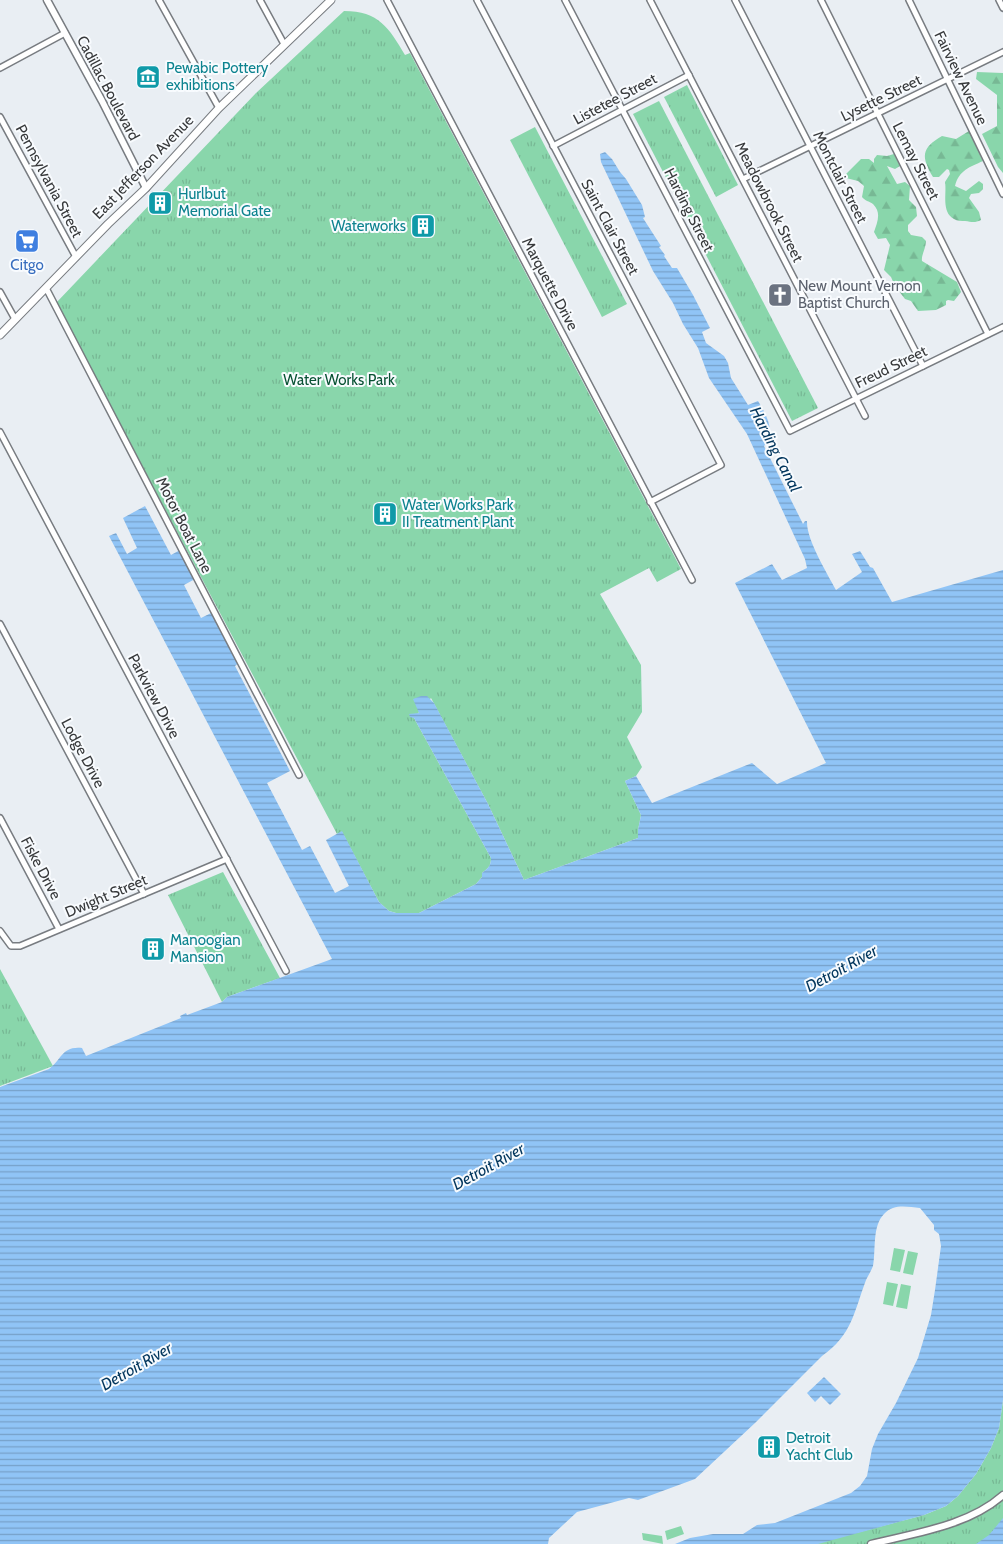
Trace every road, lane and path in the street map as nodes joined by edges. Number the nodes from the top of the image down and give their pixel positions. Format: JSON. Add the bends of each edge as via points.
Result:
{"nodes":[{"id":1,"x":48,"y":0,"type":"edge"},
{"id":2,"x":159,"y":0,"type":"edge"},
{"id":3,"x":260,"y":0,"type":"edge"},
{"id":4,"x":331,"y":0,"type":"edge"},
{"id":5,"x":387,"y":0,"type":"edge"},
{"id":6,"x":478,"y":0,"type":"edge"},
{"id":7,"x":565,"y":0,"type":"edge"},
{"id":8,"x":650,"y":0,"type":"edge"},
{"id":9,"x":735,"y":0,"type":"edge"},
{"id":10,"x":821,"y":0,"type":"edge"},
{"id":11,"x":910,"y":0,"type":"edge"},
{"id":12,"x":999,"y":0,"type":"edge"},
{"id":13,"x":1003,"y":8,"type":"edge"},
{"id":14,"x":65,"y":34,"type":"junction"},
{"id":15,"x":284,"y":44,"type":"junction"},
{"id":16,"x":1003,"y":52,"type":"edge"},
{"id":17,"x":0,"y":68,"type":"edge"},
{"id":18,"x":689,"y":75,"type":"junction"},
{"id":19,"x":948,"y":79,"type":"junction"},
{"id":20,"x":219,"y":108,"type":"junction"},
{"id":21,"x":623,"y":109,"type":"junction"},
{"id":22,"x":878,"y":113,"type":"junction"},
{"id":23,"x":0,"y":117,"type":"edge"},
{"id":24,"x":554,"y":146,"type":"junction"},
{"id":25,"x":810,"y":146,"type":"junction"},
{"id":26,"x":743,"y":179,"type":"junction"},
{"id":27,"x":146,"y":188,"type":"junction"},
{"id":28,"x":1003,"y":194,"type":"edge"},
{"id":29,"x":76,"y":257,"type":"junction"},
{"id":30,"x":46,"y":288,"type":"junction"},
{"id":31,"x":0,"y":292,"type":"edge"},
{"id":32,"x":15,"y":319,"type":"junction"},
{"id":33,"x":1003,"y":327,"type":"edge"},
{"id":34,"x":988,"y":334,"type":"junction"},
{"id":35,"x":0,"y":335,"type":"edge"},
{"id":36,"x":923,"y":366,"type":"junction"},
{"id":37,"x":856,"y":399,"type":"junction"},
{"id":38,"x":865,"y":416,"type":"dead end"},
{"id":39,"x":790,"y":431,"type":"joint"},
{"id":40,"x":0,"y":432,"type":"edge"},
{"id":41,"x":650,"y":502,"type":"junction"},
{"id":42,"x":692,"y":580,"type":"dead end"},
{"id":43,"x":0,"y":624,"type":"edge"},
{"id":44,"x":299,"y":775,"type":"dead end"},
{"id":45,"x":0,"y":818,"type":"edge"},
{"id":46,"x":227,"y":859,"type":"junction"},
{"id":47,"x":144,"y":894,"type":"junction"},
{"id":48,"x":59,"y":929,"type":"junction"},
{"id":49,"x":0,"y":931,"type":"edge"},
{"id":50,"x":286,"y":971,"type":"dead end"},
{"id":51,"x":1003,"y":1495,"type":"edge"},
{"id":52,"x":871,"y":1544,"type":"edge"}],
"edges":[{"from":1,"to":14,"type":"street","name":"Cadillac Boulevard"},
{"from":2,"to":20,"type":"street"},
{"from":3,"to":15,"type":"street"},
{"from":4,"to":15,"type":"main road","name":"East Jefferson Avenue"},
{"from":5,"to":41,"type":"street","name":"Marquette Drive"},
{"from":6,"to":24,"type":"street","name":"Saint Clair Street"},
{"from":7,"to":21,"type":"street","name":"Harding Street"},
{"from":8,"to":18,"type":"street","name":"Meadowbrook Street"},
{"from":9,"to":25,"type":"street","name":"Montclair Street"},
{"from":10,"to":22,"type":"street","name":"Lemay Street"},
{"from":11,"to":19,"type":"street","name":"Fairview Avenue"},
{"from":12,"to":13,"type":"street"},
{"from":14,"to":17,"type":"street"},
{"from":14,"to":27,"type":"street","name":"Cadillac Boulevard"},
{"from":15,"to":20,"type":"main road","name":"East Jefferson Avenue"},
{"from":16,"to":19,"type":"street","name":"Lysette Street"},
{"from":18,"to":21,"type":"street","name":"Listetee Street"},
{"from":18,"to":26,"type":"street","name":"Meadowbrook Street"},
{"from":19,"to":22,"type":"street","name":"Lysette Street"},
{"from":19,"to":28,"type":"street","name":"Fairview Avenue"},
{"from":20,"to":27,"type":"main road","name":"East Jefferson Avenue"},
{"from":21,"to":24,"type":"street","name":"Listetee Street"},
{"from":21,"to":39,"type":"street","name":"Harding Street"},
{"from":22,"to":25,"type":"street","name":"Lysette Street"},
{"from":22,"to":34,"type":"street","name":"Lemay Street"},
{"from":23,"to":29,"type":"street","name":"Pennsylvania Street"},
{"from":24,"to":41,"type":"street","name":"Saint Clair Street","via":[[721,465]]},
{"from":25,"to":26,"type":"street","name":"Lysette Street"},
{"from":25,"to":36,"type":"street","name":"Montclair Street"},
{"from":26,"to":37,"type":"street","name":"Meadowbrook Street"},
{"from":27,"to":29,"type":"main road","name":"East Jefferson Avenue"},
{"from":29,"to":30,"type":"main road","name":"East Jefferson Avenue"},
{"from":30,"to":32,"type":"main road","name":"East Jefferson Avenue"},
{"from":30,"to":44,"type":"street","name":"Motor Boat Lane"},
{"from":31,"to":32,"type":"street"},
{"from":32,"to":35,"type":"main road","name":"East Jefferson Avenue"},
{"from":33,"to":34,"type":"street","name":"Freud Street"},
{"from":34,"to":36,"type":"street","name":"Freud Street"},
{"from":36,"to":37,"type":"street","name":"Freud Street"},
{"from":37,"to":38,"type":"street","name":"Meadowbrook Street"},
{"from":37,"to":39,"type":"street","name":"Freud Street"},
{"from":40,"to":46,"type":"street","name":"Parkview Drive"},
{"from":41,"to":42,"type":"street","name":"Marquette Drive"},
{"from":43,"to":47,"type":"street","name":"Lodge Drive"},
{"from":45,"to":48,"type":"street","name":"Fiske Drive"},
{"from":46,"to":47,"type":"street","name":"Dwight Street"},
{"from":46,"to":50,"type":"street","name":"Parkview Drive"},
{"from":47,"to":48,"type":"street","name":"Dwight Street"},
{"from":48,"to":49,"type":"street","name":"Dwight Street","via":[[15,947]]},
{"from":51,"to":52,"type":"street","via":[[956,1521]]}]}
